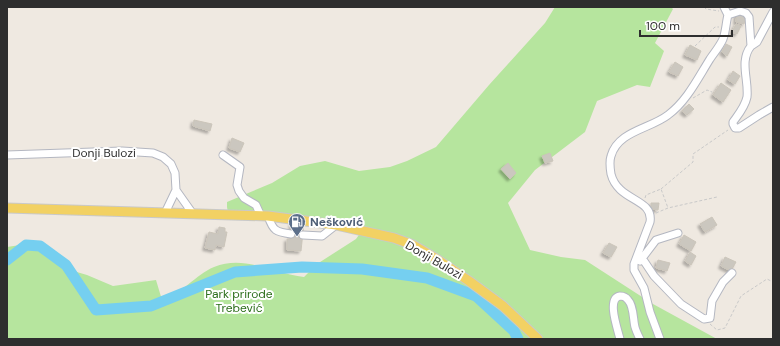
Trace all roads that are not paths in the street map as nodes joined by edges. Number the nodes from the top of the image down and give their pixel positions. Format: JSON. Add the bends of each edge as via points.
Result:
{"nodes":[{"id":1,"x":726,"y":10,"type":"edge"},
{"id":2,"x":773,"y":12,"type":"edge"},
{"id":3,"x":751,"y":46,"type":"junction"},
{"id":4,"x":773,"y":108,"type":"edge"},
{"id":5,"x":7,"y":155,"type":"edge"},
{"id":6,"x":223,"y":155,"type":"dead end"},
{"id":7,"x":176,"y":190,"type":"junction"},
{"id":8,"x":7,"y":208,"type":"edge"},
{"id":9,"x":165,"y":213,"type":"junction"},
{"id":10,"x":193,"y":214,"type":"junction"},
{"id":11,"x":265,"y":216,"type":"junction"},
{"id":12,"x":336,"y":225,"type":"junction"},
{"id":13,"x":678,"y":233,"type":"dead end"},
{"id":14,"x":291,"y":234,"type":"tunnel mouth"},
{"id":15,"x":303,"y":235,"type":"tunnel mouth"},
{"id":16,"x":642,"y":258,"type":"junction"},
{"id":17,"x":634,"y":270,"type":"junction"},
{"id":18,"x":732,"y":273,"type":"dead end"},
{"id":19,"x":538,"y":339,"type":"edge"},
{"id":20,"x":620,"y":339,"type":"edge"},
{"id":21,"x":640,"y":339,"type":"edge"},
{"id":22,"x":660,"y":339,"type":"edge"}],
"edges":[{"from":1,"to":3,"type":"street","via":[[740,11],[749,17]]},
{"from":1,"to":17,"type":"street","via":[[723,38],[682,104],[668,115],[623,138],[613,150],[610,162],[612,180],[622,192],[646,207],[651,215]]},
{"from":2,"to":3,"type":"street","via":[[757,42]]},
{"from":3,"to":4,"type":"street","via":[[744,64],[746,98],[742,110],[733,122],[734,126],[739,128]]},
{"from":5,"to":7,"type":"street","name":"Donji Bulozi","via":[[122,151],[153,153],[171,164],[175,173]]},
{"from":6,"to":11,"type":"street","via":[[240,167],[237,185],[239,191]]},
{"from":7,"to":9,"type":"street"},
{"from":7,"to":10,"type":"street","name":"Donji Bulozi"},
{"from":8,"to":9,"type":"main road","name":"Donji Bulozi"},
{"from":9,"to":10,"type":"main road","name":"Donji Bulozi"},
{"from":10,"to":11,"type":"main road","name":"Donji Bulozi"},
{"from":11,"to":12,"type":"main road","name":"Donji Bulozi"},
{"from":11,"to":14,"type":"street","via":[[274,230]]},
{"from":12,"to":15,"type":"street","via":[[322,236]]},
{"from":12,"to":19,"type":"main road","name":"Donji Bulozi","via":[[413,245],[436,258],[503,306]]},
{"from":13,"to":16,"type":"street","via":[[656,240]]},
{"from":16,"to":17,"type":"street"},
{"from":16,"to":18,"type":"street","via":[[654,276],[681,304],[704,319],[710,318],[712,302],[723,282]]},
{"from":17,"to":22,"type":"street","via":[[644,288]]},
{"from":20,"to":21,"type":"street","via":[[613,302],[622,296],[630,302],[635,329]]}]}
